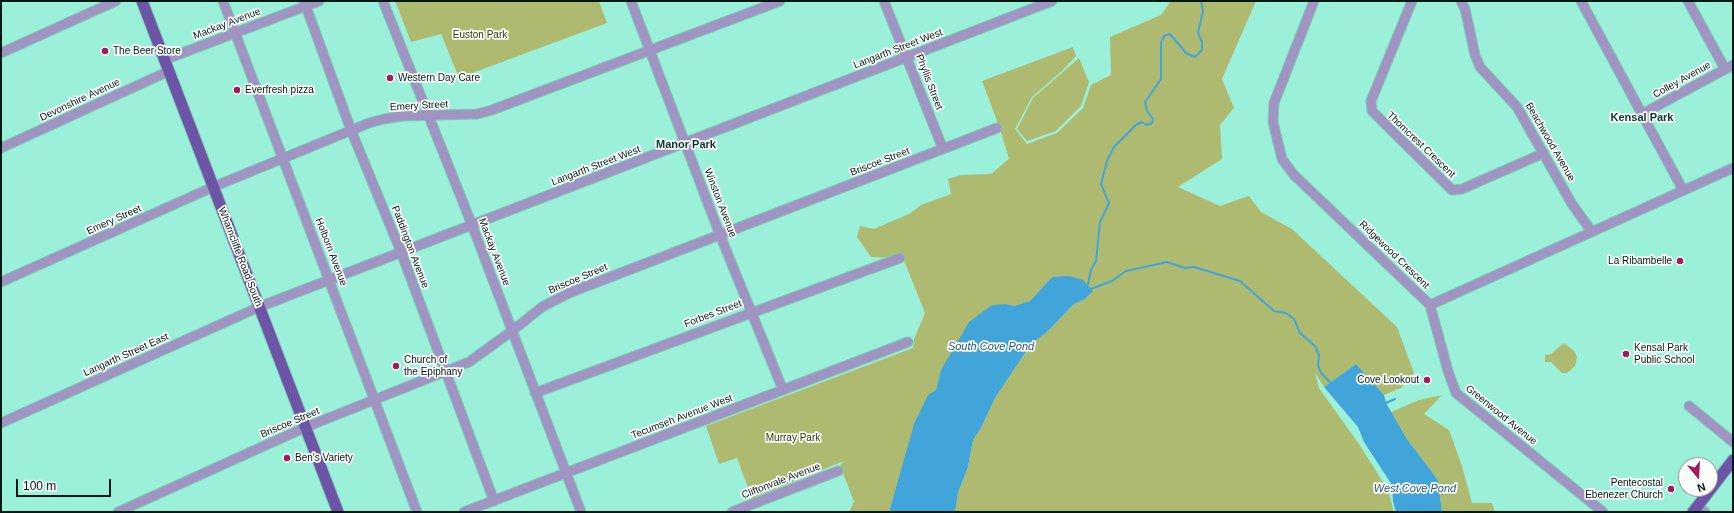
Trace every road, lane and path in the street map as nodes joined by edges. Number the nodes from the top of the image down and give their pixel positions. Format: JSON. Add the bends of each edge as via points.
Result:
{"nodes":[{"id":1,"x":116,"y":1,"type":"edge"},
{"id":2,"x":142,"y":1,"type":"edge"},
{"id":3,"x":223,"y":1,"type":"edge"},
{"id":4,"x":319,"y":1,"type":"edge"},
{"id":5,"x":383,"y":1,"type":"edge"},
{"id":6,"x":631,"y":1,"type":"edge"},
{"id":7,"x":780,"y":1,"type":"edge"},
{"id":8,"x":884,"y":1,"type":"edge"},
{"id":9,"x":1052,"y":1,"type":"edge"},
{"id":10,"x":1314,"y":1,"type":"edge"},
{"id":11,"x":1412,"y":1,"type":"edge"},
{"id":12,"x":1460,"y":1,"type":"edge"},
{"id":13,"x":1581,"y":1,"type":"edge"},
{"id":14,"x":1688,"y":1,"type":"edge"},
{"id":15,"x":305,"y":4,"type":"edge"},
{"id":16,"x":235,"y":33,"type":"junction"},
{"id":17,"x":649,"y":51,"type":"junction"},
{"id":18,"x":1,"y":53,"type":"edge"},
{"id":19,"x":908,"y":57,"type":"junction"},
{"id":20,"x":164,"y":60,"type":"junction"},
{"id":21,"x":1729,"y":67,"type":"edge"},
{"id":22,"x":169,"y":71,"type":"junction"},
{"id":23,"x":1642,"y":114,"type":"junction"},
{"id":24,"x":429,"y":115,"type":"junction"},
{"id":25,"x":997,"y":128,"type":"dead end"},
{"id":26,"x":351,"y":130,"type":"junction"},
{"id":27,"x":686,"y":143,"type":"junction"},
{"id":28,"x":1,"y":148,"type":"edge"},
{"id":29,"x":944,"y":149,"type":"junction"},
{"id":30,"x":1544,"y":153,"type":"junction"},
{"id":31,"x":283,"y":158,"type":"junction"},
{"id":32,"x":1733,"y":168,"type":"edge"},
{"id":33,"x":213,"y":187,"type":"junction"},
{"id":34,"x":1683,"y":190,"type":"junction"},
{"id":35,"x":472,"y":225,"type":"junction"},
{"id":36,"x":1592,"y":232,"type":"junction"},
{"id":37,"x":720,"y":235,"type":"junction"},
{"id":38,"x":401,"y":252,"type":"junction"},
{"id":39,"x":900,"y":258,"type":"dead end"},
{"id":40,"x":330,"y":280,"type":"junction"},
{"id":41,"x":1,"y":282,"type":"edge"},
{"id":42,"x":1430,"y":305,"type":"junction"},
{"id":43,"x":259,"y":307,"type":"junction"},
{"id":44,"x":751,"y":311,"type":"junction"},
{"id":45,"x":512,"y":331,"type":"junction"},
{"id":46,"x":908,"y":342,"type":"dead end"},
{"id":47,"x":446,"y":372,"type":"junction"},
{"id":48,"x":783,"y":390,"type":"junction"},
{"id":49,"x":535,"y":393,"type":"junction"},
{"id":50,"x":375,"y":400,"type":"junction"},
{"id":51,"x":1689,"y":406,"type":"dead end"},
{"id":52,"x":1,"y":423,"type":"edge"},
{"id":53,"x":306,"y":427,"type":"junction"},
{"id":54,"x":1733,"y":442,"type":"edge"},
{"id":55,"x":1733,"y":460,"type":"edge"},
{"id":56,"x":838,"y":471,"type":"dead end"},
{"id":57,"x":566,"y":474,"type":"junction"},
{"id":58,"x":494,"y":501,"type":"junction"},
{"id":59,"x":1698,"y":510,"type":"edge"},
{"id":60,"x":118,"y":512,"type":"edge"},
{"id":61,"x":338,"y":512,"type":"edge"},
{"id":62,"x":417,"y":512,"type":"edge"},
{"id":63,"x":464,"y":512,"type":"edge"},
{"id":64,"x":581,"y":512,"type":"edge"},
{"id":65,"x":732,"y":512,"type":"edge"},
{"id":66,"x":1603,"y":512,"type":"edge"}],
"edges":[{"from":1,"to":18,"type":"street"},
{"from":2,"to":20,"type":"main road","name":"Wharncliffe Road South"},
{"from":3,"to":16,"type":"street","name":"Holborn Avenue"},
{"from":4,"to":15,"type":"street","name":"Mackay Avenue"},
{"from":5,"to":24,"type":"street","name":"Mackay Avenue"},
{"from":6,"to":17,"type":"street","name":"Winston Avenue"},
{"from":7,"to":17,"type":"street","name":"Emery Street"},
{"from":8,"to":19,"type":"street","name":"Phyllis Street"},
{"from":9,"to":19,"type":"street","name":"Langarth Street West"},
{"from":10,"to":42,"type":"street","name":"Ridgewood Crescent","via":[[1274,103],[1273,122],[1282,159],[1294,175]]},
{"from":11,"to":30,"type":"street","name":"Thomcrest Crescent","via":[[1371,101],[1372,111],[1452,190],[1462,190]]},
{"from":12,"to":30,"type":"street","name":"Beachwood Avenue","via":[[1465,9],[1480,67],[1517,107]]},
{"from":13,"to":23,"type":"street"},
{"from":14,"to":21,"type":"street"},
{"from":15,"to":16,"type":"street","name":"Mackay Avenue"},
{"from":15,"to":26,"type":"street","name":"Paddington Avenue"},
{"from":16,"to":20,"type":"street","name":"Mackay Avenue"},
{"from":16,"to":31,"type":"street","name":"Holborn Avenue"},
{"from":17,"to":24,"type":"street","name":"Emery Street","via":[[492,110],[477,114]]},
{"from":17,"to":27,"type":"street","name":"Winston Avenue"},
{"from":19,"to":27,"type":"street","name":"Langarth Street West"},
{"from":19,"to":29,"type":"street","name":"Phyllis Street"},
{"from":20,"to":22,"type":"main road","name":"Wharncliffe Road South"},
{"from":21,"to":23,"type":"street","name":"Colley Avenue"},
{"from":22,"to":28,"type":"street","name":"Devonshire Avenue"},
{"from":22,"to":33,"type":"main road","name":"Wharncliffe Road South"},
{"from":23,"to":34,"type":"street"},
{"from":24,"to":26,"type":"street","name":"Emery Street","via":[[384,119]]},
{"from":24,"to":35,"type":"street","name":"Mackay Avenue"},
{"from":25,"to":29,"type":"street","name":"Briscoe Street"},
{"from":26,"to":31,"type":"street","name":"Emery Street"},
{"from":26,"to":38,"type":"street","name":"Paddington Avenue"},
{"from":27,"to":35,"type":"street","name":"Langarth Street West"},
{"from":27,"to":37,"type":"street","name":"Winston Avenue"},
{"from":29,"to":37,"type":"street","name":"Briscoe Street"},
{"from":30,"to":36,"type":"street","name":"Beachwood Avenue","via":[[1572,204]]},
{"from":31,"to":33,"type":"street","name":"Emery Street"},
{"from":31,"to":40,"type":"street","name":"Holborn Avenue"},
{"from":32,"to":34,"type":"street","name":"Ridgewood Crescent"},
{"from":33,"to":41,"type":"street","name":"Emery Street"},
{"from":33,"to":43,"type":"main road","name":"Wharncliffe Road South"},
{"from":34,"to":36,"type":"street","name":"Ridgewood Crescent"},
{"from":35,"to":38,"type":"street","name":"Langarth Street West"},
{"from":35,"to":45,"type":"street","name":"Mackay Avenue"},
{"from":36,"to":42,"type":"street","name":"Ridgewood Crescent"},
{"from":37,"to":44,"type":"street","name":"Winston Avenue"},
{"from":37,"to":45,"type":"street","name":"Briscoe Street","via":[[569,293],[542,307]]},
{"from":38,"to":40,"type":"street","name":"Langarth Street West"},
{"from":38,"to":47,"type":"street","name":"Paddington Avenue"},
{"from":39,"to":44,"type":"street","name":"Forbes Street"},
{"from":40,"to":43,"type":"street","name":"Langarth Street West"},
{"from":40,"to":50,"type":"street","name":"Holborn Avenue"},
{"from":42,"to":66,"type":"street","name":"Greenwood Avenue","via":[[1456,392]]},
{"from":43,"to":52,"type":"street","name":"Langarth Street East"},
{"from":43,"to":53,"type":"main road","name":"Wharncliffe Road South"},
{"from":44,"to":48,"type":"street","name":"Winston Avenue"},
{"from":44,"to":49,"type":"street","name":"Forbes Street"},
{"from":45,"to":47,"type":"street","name":"Briscoe Street","via":[[469,362]]},
{"from":45,"to":49,"type":"street","name":"Mackay Avenue"},
{"from":46,"to":48,"type":"street","name":"Tecumseh Avenue West"},
{"from":47,"to":50,"type":"street","name":"Briscoe Street"},
{"from":47,"to":58,"type":"street","name":"Paddington Avenue"},
{"from":48,"to":57,"type":"street","name":"Tecumseh Avenue West"},
{"from":49,"to":57,"type":"street","name":"Mackay Avenue"},
{"from":50,"to":53,"type":"street","name":"Briscoe Street"},
{"from":50,"to":62,"type":"street","name":"Holborn Avenue"},
{"from":51,"to":54,"type":"street"},
{"from":53,"to":60,"type":"street","name":"Briscoe Street"},
{"from":53,"to":61,"type":"main road","name":"Wharncliffe Road South"},
{"from":55,"to":59,"type":"main road"},
{"from":56,"to":65,"type":"street","name":"Cliftonvale Avenue"},
{"from":57,"to":58,"type":"street","name":"Tecumseh Avenue West"},
{"from":57,"to":64,"type":"street","name":"Mackay Avenue"},
{"from":58,"to":63,"type":"street","name":"Tecumseh Avenue West"}]}
